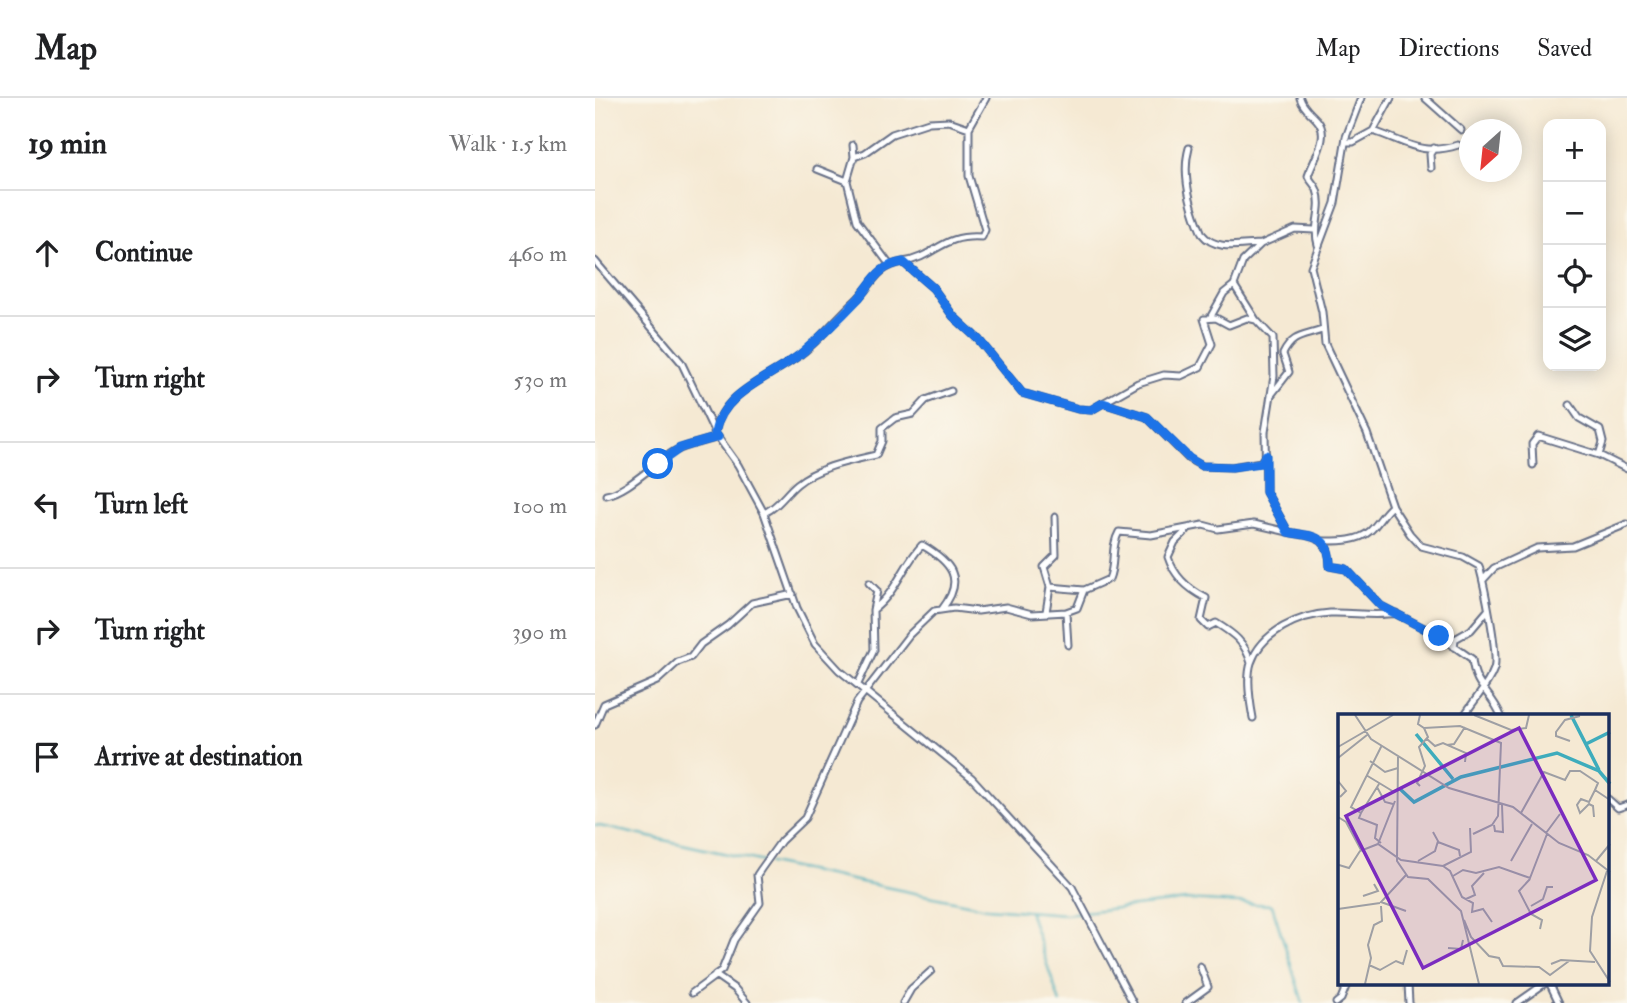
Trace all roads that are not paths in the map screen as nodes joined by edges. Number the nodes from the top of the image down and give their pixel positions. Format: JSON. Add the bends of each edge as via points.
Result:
{"nodes":[{"id":1,"x":986,"y":98,"type":"edge"},
{"id":2,"x":1300,"y":98,"type":"edge"},
{"id":3,"x":1361,"y":98,"type":"edge"},
{"id":4,"x":1391,"y":98,"type":"edge"},
{"id":5,"x":1425,"y":98,"type":"edge"},
{"id":6,"x":969,"y":128,"type":"junction"},
{"id":7,"x":1459,"y":128,"type":"edge"},
{"id":8,"x":1373,"y":131,"type":"junction"},
{"id":9,"x":1346,"y":142,"type":"junction"},
{"id":10,"x":1458,"y":145,"type":"dead end"},
{"id":11,"x":853,"y":147,"type":"dead end"},
{"id":12,"x":1189,"y":148,"type":"dead end"},
{"id":13,"x":1434,"y":148,"type":"junction"},
{"id":14,"x":856,"y":156,"type":"junction"},
{"id":15,"x":1431,"y":168,"type":"dead end"},
{"id":16,"x":817,"y":169,"type":"dead end"},
{"id":17,"x":848,"y":181,"type":"junction"},
{"id":18,"x":1314,"y":230,"type":"junction"},
{"id":19,"x":1261,"y":244,"type":"junction"},
{"id":20,"x":1318,"y":245,"type":"junction"},
{"id":21,"x":595,"y":261,"type":"edge"},
{"id":22,"x":903,"y":262,"type":"junction"},
{"id":23,"x":889,"y":264,"type":"junction"},
{"id":24,"x":1234,"y":285,"type":"junction"},
{"id":25,"x":1209,"y":318,"type":"junction"},
{"id":26,"x":1256,"y":320,"type":"junction"},
{"id":27,"x":1322,"y":330,"type":"junction"},
{"id":28,"x":951,"y":391,"type":"dead end"},
{"id":29,"x":1272,"y":394,"type":"junction"},
{"id":30,"x":1103,"y":403,"type":"junction"},
{"id":31,"x":1570,"y":404,"type":"dead end"},
{"id":32,"x":717,"y":435,"type":"junction"},
{"id":33,"x":1266,"y":455,"type":"junction"},
{"id":34,"x":1599,"y":455,"type":"junction"},
{"id":35,"x":1533,"y":465,"type":"dead end"},
{"id":36,"x":1627,"y":469,"type":"edge"},
{"id":37,"x":605,"y":495,"type":"dead end"},
{"id":38,"x":1392,"y":506,"type":"junction"},
{"id":39,"x":764,"y":513,"type":"junction"},
{"id":40,"x":1055,"y":517,"type":"dead end"},
{"id":41,"x":1627,"y":524,"type":"edge"},
{"id":42,"x":1188,"y":529,"type":"junction"},
{"id":43,"x":1288,"y":532,"type":"junction"},
{"id":44,"x":1322,"y":541,"type":"junction"},
{"id":45,"x":1483,"y":580,"type":"junction"},
{"id":46,"x":869,"y":583,"type":"dead end"},
{"id":47,"x":1050,"y":587,"type":"junction"},
{"id":48,"x":1084,"y":590,"type":"junction"},
{"id":49,"x":793,"y":594,"type":"junction"},
{"id":50,"x":873,"y":610,"type":"junction"},
{"id":51,"x":942,"y":610,"type":"junction"},
{"id":52,"x":1488,"y":610,"type":"junction"},
{"id":53,"x":1047,"y":612,"type":"junction"},
{"id":54,"x":1066,"y":612,"type":"junction"},
{"id":55,"x":1396,"y":613,"type":"junction"},
{"id":56,"x":1068,"y":645,"type":"dead end"},
{"id":57,"x":1454,"y":647,"type":"junction"},
{"id":58,"x":1251,"y":663,"type":"junction"},
{"id":59,"x":858,"y":684,"type":"junction"},
{"id":60,"x":1483,"y":688,"type":"junction"},
{"id":61,"x":866,"y":691,"type":"junction"},
{"id":62,"x":1465,"y":714,"type":"edge"},
{"id":63,"x":1500,"y":714,"type":"edge"},
{"id":64,"x":1253,"y":718,"type":"dead end"},
{"id":65,"x":595,"y":725,"type":"edge"},
{"id":66,"x":1609,"y":800,"type":"edge"},
{"id":67,"x":1627,"y":805,"type":"edge"},
{"id":68,"x":1200,"y":966,"type":"dead end"},
{"id":69,"x":931,"y":971,"type":"dead end"},
{"id":70,"x":715,"y":976,"type":"junction"},
{"id":71,"x":1541,"y":986,"type":"edge"},
{"id":72,"x":1551,"y":986,"type":"edge"},
{"id":73,"x":692,"y":992,"type":"dead end"},
{"id":74,"x":747,"y":1003,"type":"edge"},
{"id":75,"x":903,"y":1003,"type":"edge"},
{"id":76,"x":1133,"y":1003,"type":"edge"},
{"id":77,"x":1187,"y":1003,"type":"edge"},
{"id":78,"x":1517,"y":1003,"type":"edge"},
{"id":79,"x":1559,"y":1003,"type":"edge"}],
"edges":[{"from":1,"to":6,"type":"street"},
{"from":2,"to":18,"type":"street","via":[[1324,137],[1308,176],[1318,192]]},
{"from":3,"to":9,"type":"street"},
{"from":4,"to":8,"type":"street"},
{"from":5,"to":7,"type":"street"},
{"from":6,"to":14,"type":"street","via":[[949,121],[929,122],[892,134]]},
{"from":6,"to":22,"type":"street","via":[[969,176],[985,230],[982,237],[960,236]]},
{"from":8,"to":9,"type":"street"},
{"from":8,"to":13,"type":"street","via":[[1395,143]]},
{"from":9,"to":20,"type":"street","via":[[1335,203]]},
{"from":10,"to":13,"type":"street"},
{"from":11,"to":14,"type":"street"},
{"from":12,"to":19,"type":"street","via":[[1187,189],[1202,234],[1228,246]]},
{"from":13,"to":15,"type":"street"},
{"from":14,"to":17,"type":"street"},
{"from":16,"to":17,"type":"street"},
{"from":17,"to":23,"type":"street","via":[[857,221]]},
{"from":18,"to":19,"type":"street","via":[[1295,229]]},
{"from":18,"to":20,"type":"street"},
{"from":19,"to":24,"type":"street","via":[[1243,261]]},
{"from":20,"to":27,"type":"street","via":[[1311,275],[1322,312]]},
{"from":21,"to":32,"type":"street","via":[[681,362]]},
{"from":22,"to":23,"type":"street"},
{"from":22,"to":30,"type":"street","via":[[933,288],[1022,393],[1078,409],[1091,410]]},
{"from":23,"to":32,"type":"street","via":[[802,353],[743,391],[717,420]]},
{"from":24,"to":25,"type":"street"},
{"from":24,"to":26,"type":"street"},
{"from":25,"to":26,"type":"street","via":[[1229,326],[1247,318]]},
{"from":25,"to":30,"type":"street","via":[[1203,323],[1212,344],[1200,367],[1181,376],[1164,375],[1138,383]]},
{"from":26,"to":29,"type":"street","via":[[1273,338]]},
{"from":27,"to":29,"type":"street","via":[[1296,335],[1288,344],[1283,354],[1289,372]]},
{"from":27,"to":38,"type":"street","via":[[1367,433]]},
{"from":28,"to":39,"type":"street","via":[[926,400],[913,414],[895,418],[882,428],[876,456],[820,471]]},
{"from":29,"to":33,"type":"street"},
{"from":30,"to":33,"type":"street","via":[[1147,417],[1202,466],[1261,463]]},
{"from":31,"to":34,"type":"street","via":[[1579,418],[1600,430]]},
{"from":32,"to":37,"type":"street","via":[[680,448],[631,480],[624,490]]},
{"from":32,"to":39,"type":"street"},
{"from":33,"to":43,"type":"street","via":[[1266,492]]},
{"from":34,"to":35,"type":"street","via":[[1538,436],[1532,444]]},
{"from":34,"to":36,"type":"street"},
{"from":38,"to":44,"type":"street","via":[[1370,531],[1352,539]]},
{"from":38,"to":45,"type":"street","via":[[1421,546],[1463,557],[1479,566]]},
{"from":39,"to":49,"type":"street"},
{"from":40,"to":47,"type":"street","via":[[1056,555],[1044,567]]},
{"from":41,"to":45,"type":"street","via":[[1573,546],[1537,548],[1494,568]]},
{"from":42,"to":43,"type":"street","via":[[1254,524]]},
{"from":42,"to":48,"type":"street","via":[[1151,535],[1119,532],[1112,544],[1109,579]]},
{"from":42,"to":58,"type":"street","via":[[1168,557],[1173,570],[1188,589],[1206,598],[1201,620],[1208,627],[1216,623],[1233,634],[1246,646]]},
{"from":43,"to":44,"type":"street","via":[[1310,534]]},
{"from":44,"to":55,"type":"street","via":[[1330,552],[1330,566],[1346,569],[1381,606]]},
{"from":45,"to":52,"type":"street"},
{"from":46,"to":50,"type":"street","via":[[877,591]]},
{"from":47,"to":48,"type":"street"},
{"from":47,"to":53,"type":"street"},
{"from":48,"to":54,"type":"street","via":[[1077,608]]},
{"from":49,"to":59,"type":"street","via":[[815,644]]},
{"from":49,"to":65,"type":"street","via":[[752,603],[657,681],[604,704]]},
{"from":50,"to":51,"type":"street","via":[[895,588],[922,545],[954,571],[952,594]]},
{"from":50,"to":59,"type":"street","via":[[874,650]]},
{"from":51,"to":53,"type":"street","via":[[1006,607],[1032,614]]},
{"from":51,"to":61,"type":"street","via":[[927,616],[909,635]]},
{"from":52,"to":57,"type":"street","via":[[1471,630],[1455,639]]},
{"from":52,"to":60,"type":"street","via":[[1496,648],[1494,669]]},
{"from":53,"to":54,"type":"street"},
{"from":54,"to":56,"type":"street"},
{"from":55,"to":57,"type":"street"},
{"from":55,"to":58,"type":"street","via":[[1333,613],[1287,623]]},
{"from":57,"to":60,"type":"street","via":[[1472,659],[1474,679]]},
{"from":58,"to":64,"type":"street"},
{"from":59,"to":61,"type":"street"},
{"from":60,"to":62,"type":"street"},
{"from":60,"to":63,"type":"street"},
{"from":61,"to":70,"type":"street","via":[[842,731],[805,818],[775,848],[757,875],[760,903]]},
{"from":61,"to":76,"type":"street","via":[[972,778],[1072,887]]},
{"from":66,"to":67,"type":"street","via":[[1618,808]]},
{"from":68,"to":77,"type":"street","via":[[1208,987]]},
{"from":69,"to":75,"type":"street"},
{"from":70,"to":73,"type":"street"},
{"from":70,"to":74,"type":"street"},
{"from":71,"to":78,"type":"street"},
{"from":72,"to":79,"type":"street"}]}
